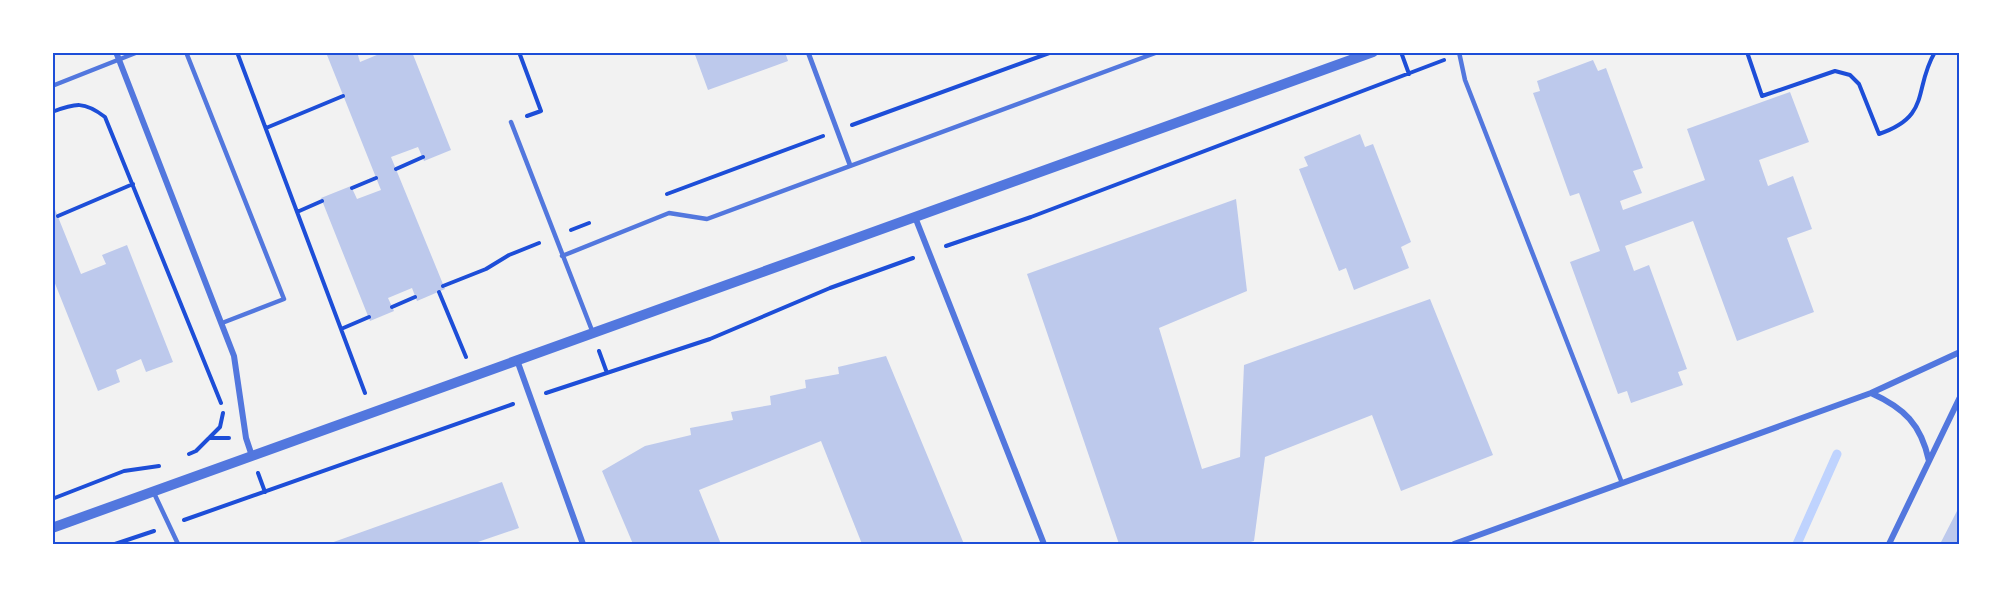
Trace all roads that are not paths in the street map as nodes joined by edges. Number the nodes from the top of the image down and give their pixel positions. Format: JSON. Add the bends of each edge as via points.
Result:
{"nodes":[{"id":1,"x":116,"y":52,"type":"edge"},
{"id":2,"x":138,"y":52,"type":"edge"},
{"id":3,"x":186,"y":52,"type":"edge"},
{"id":4,"x":808,"y":52,"type":"edge"},
{"id":5,"x":1158,"y":52,"type":"edge"},
{"id":6,"x":1373,"y":52,"type":"edge"},
{"id":7,"x":1459,"y":53,"type":"edge"},
{"id":8,"x":119,"y":60,"type":"junction"},
{"id":9,"x":52,"y":86,"type":"edge"},
{"id":10,"x":511,"y":122,"type":"road end"},
{"id":11,"x":850,"y":165,"type":"junction"},
{"id":12,"x":915,"y":217,"type":"junction"},
{"id":13,"x":562,"y":256,"type":"junction"},
{"id":14,"x":222,"y":323,"type":"junction"},
{"id":15,"x":593,"y":333,"type":"junction"},
{"id":16,"x":1959,"y":352,"type":"edge"},
{"id":17,"x":517,"y":360,"type":"junction"},
{"id":18,"x":1871,"y":393,"type":"junction"},
{"id":19,"x":1959,"y":397,"type":"edge"},
{"id":20,"x":252,"y":456,"type":"junction"},
{"id":21,"x":1929,"y":461,"type":"junction"},
{"id":22,"x":1622,"y":483,"type":"junction"},
{"id":23,"x":153,"y":491,"type":"junction"},
{"id":24,"x":52,"y":528,"type":"edge"},
{"id":25,"x":178,"y":544,"type":"edge"},
{"id":26,"x":583,"y":544,"type":"edge"},
{"id":27,"x":1044,"y":544,"type":"edge"},
{"id":28,"x":1454,"y":544,"type":"edge"},
{"id":29,"x":1889,"y":544,"type":"edge"}],
"edges":[{"from":1,"to":8,"type":"street"},
{"from":2,"to":8,"type":"lane"},
{"from":3,"to":14,"type":"lane","via":[[284,299]]},
{"from":4,"to":11,"type":"street"},
{"from":5,"to":11,"type":"lane"},
{"from":6,"to":12,"type":"street"},
{"from":7,"to":22,"type":"lane","via":[[1465,80]]},
{"from":8,"to":9,"type":"lane"},
{"from":8,"to":14,"type":"street"},
{"from":10,"to":13,"type":"lane"},
{"from":11,"to":13,"type":"lane","via":[[707,219],[669,213]]},
{"from":12,"to":15,"type":"street"},
{"from":12,"to":27,"type":"street"},
{"from":13,"to":15,"type":"lane"},
{"from":14,"to":20,"type":"street","via":[[234,356]]},
{"from":15,"to":17,"type":"street"},
{"from":16,"to":18,"type":"street"},
{"from":17,"to":20,"type":"street"},
{"from":17,"to":26,"type":"street"},
{"from":18,"to":21,"type":"street","via":[[1893,403],[1914,424],[1925,443]]},
{"from":18,"to":22,"type":"street"},
{"from":19,"to":21,"type":"street"},
{"from":20,"to":23,"type":"street"},
{"from":21,"to":29,"type":"street"},
{"from":22,"to":28,"type":"street"},
{"from":23,"to":24,"type":"street"},
{"from":23,"to":25,"type":"lane"}]}
